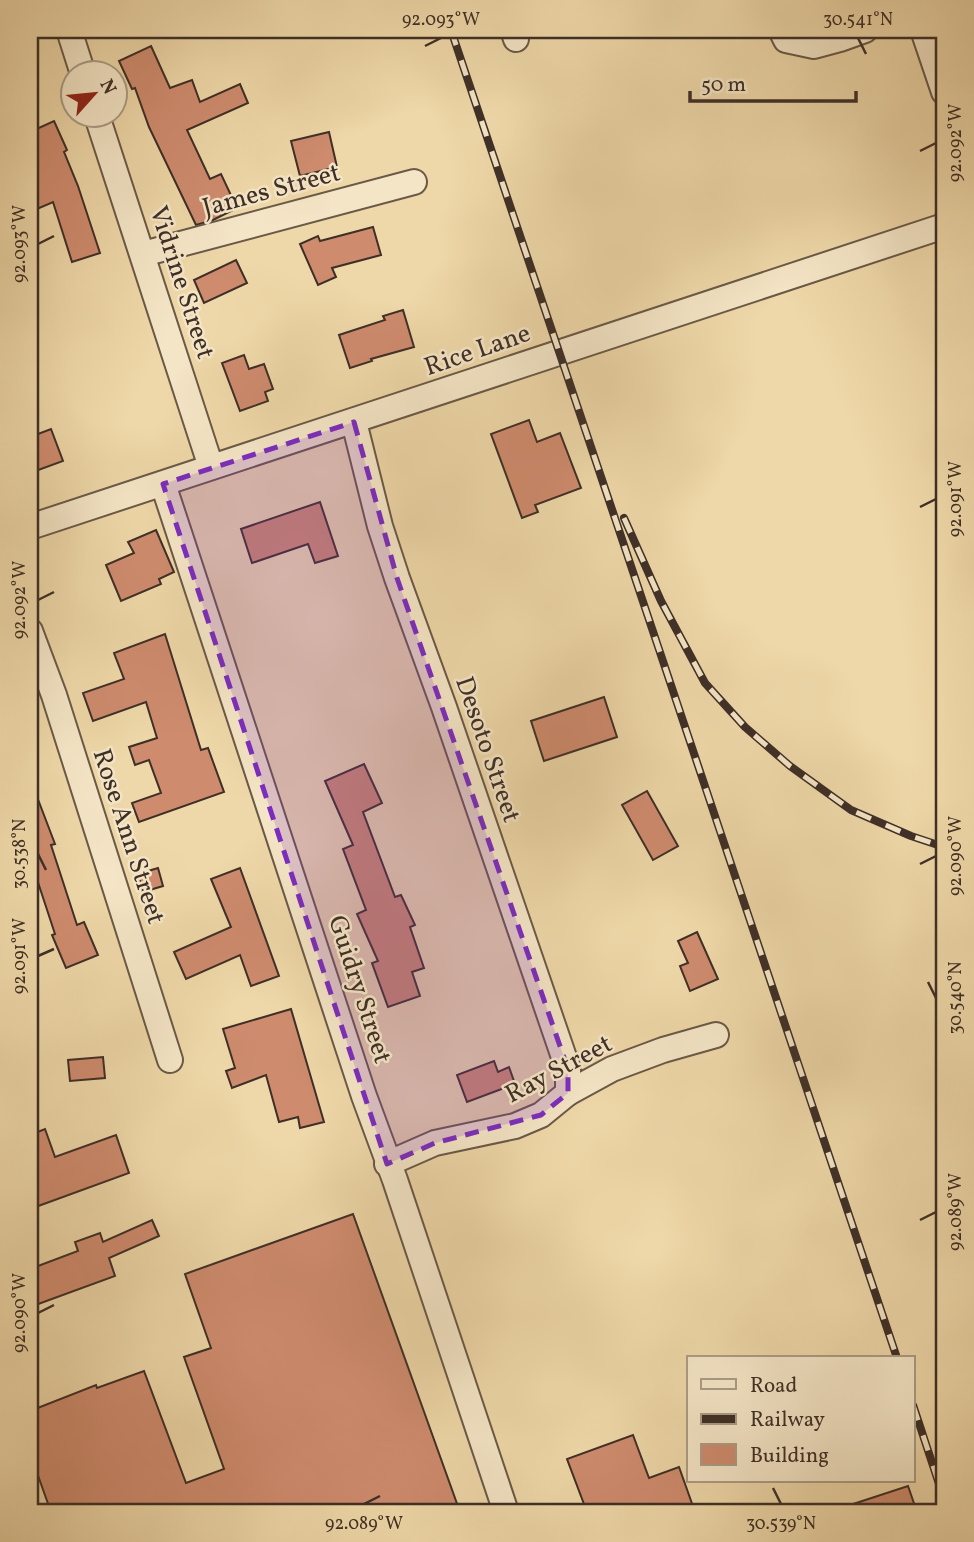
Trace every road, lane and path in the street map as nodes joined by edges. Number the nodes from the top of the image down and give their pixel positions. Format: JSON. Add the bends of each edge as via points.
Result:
{"nodes":[{"id":1,"x":69,"y":30,"type":"edge"},
{"id":2,"x":781,"y":30,"type":"edge"},
{"id":3,"x":864,"y":30,"type":"edge"},
{"id":4,"x":923,"y":30,"type":"edge"},
{"id":5,"x":79,"y":60,"type":"edge"},
{"id":6,"x":944,"y":92,"type":"edge"},
{"id":7,"x":102,"y":130,"type":"edge"},
{"id":8,"x":414,"y":182,"type":"dead end"},
{"id":9,"x":944,"y":226,"type":"edge"},
{"id":10,"x":144,"y":254,"type":"junction"},
{"id":11,"x":354,"y":422,"type":"junction"},
{"id":12,"x":211,"y":467,"type":"junction"},
{"id":13,"x":163,"y":484,"type":"junction"},
{"id":14,"x":30,"y":527,"type":"edge"},
{"id":15,"x":30,"y":631,"type":"edge"},
{"id":16,"x":716,"y":1035,"type":"dead end"},
{"id":17,"x":170,"y":1060,"type":"dead end"},
{"id":18,"x":568,"y":1093,"type":"junction"},
{"id":19,"x":387,"y":1164,"type":"junction"},
{"id":20,"x":506,"y":1512,"type":"edge"}],
"edges":[{"from":1,"to":5,"type":"street"},
{"from":2,"to":3,"type":"street","via":[[786,40],[814,46]]},
{"from":4,"to":6,"type":"street"},
{"from":7,"to":10,"type":"street","name":"Vidrine Street"},
{"from":8,"to":10,"type":"street","name":"James Street"},
{"from":9,"to":11,"type":"street","name":"Rice Lane"},
{"from":10,"to":12,"type":"street","name":"Vidrine Street"},
{"from":11,"to":12,"type":"street","name":"Rice Lane"},
{"from":11,"to":18,"type":"street","name":"Desoto Street","via":[[397,578],[568,1069]]},
{"from":12,"to":13,"type":"street","name":"Rice Lane"},
{"from":13,"to":14,"type":"street","name":"Rice Lane"},
{"from":13,"to":19,"type":"street","name":"Guidry Street"},
{"from":15,"to":17,"type":"street","name":"Rose Ann Street"},
{"from":16,"to":18,"type":"street","name":"Ray Street","via":[[612,1069]]},
{"from":18,"to":19,"type":"street","name":"Ray Street","via":[[541,1115],[515,1126],[435,1143]]},
{"from":19,"to":20,"type":"street","name":"Guidry Street"}]}
